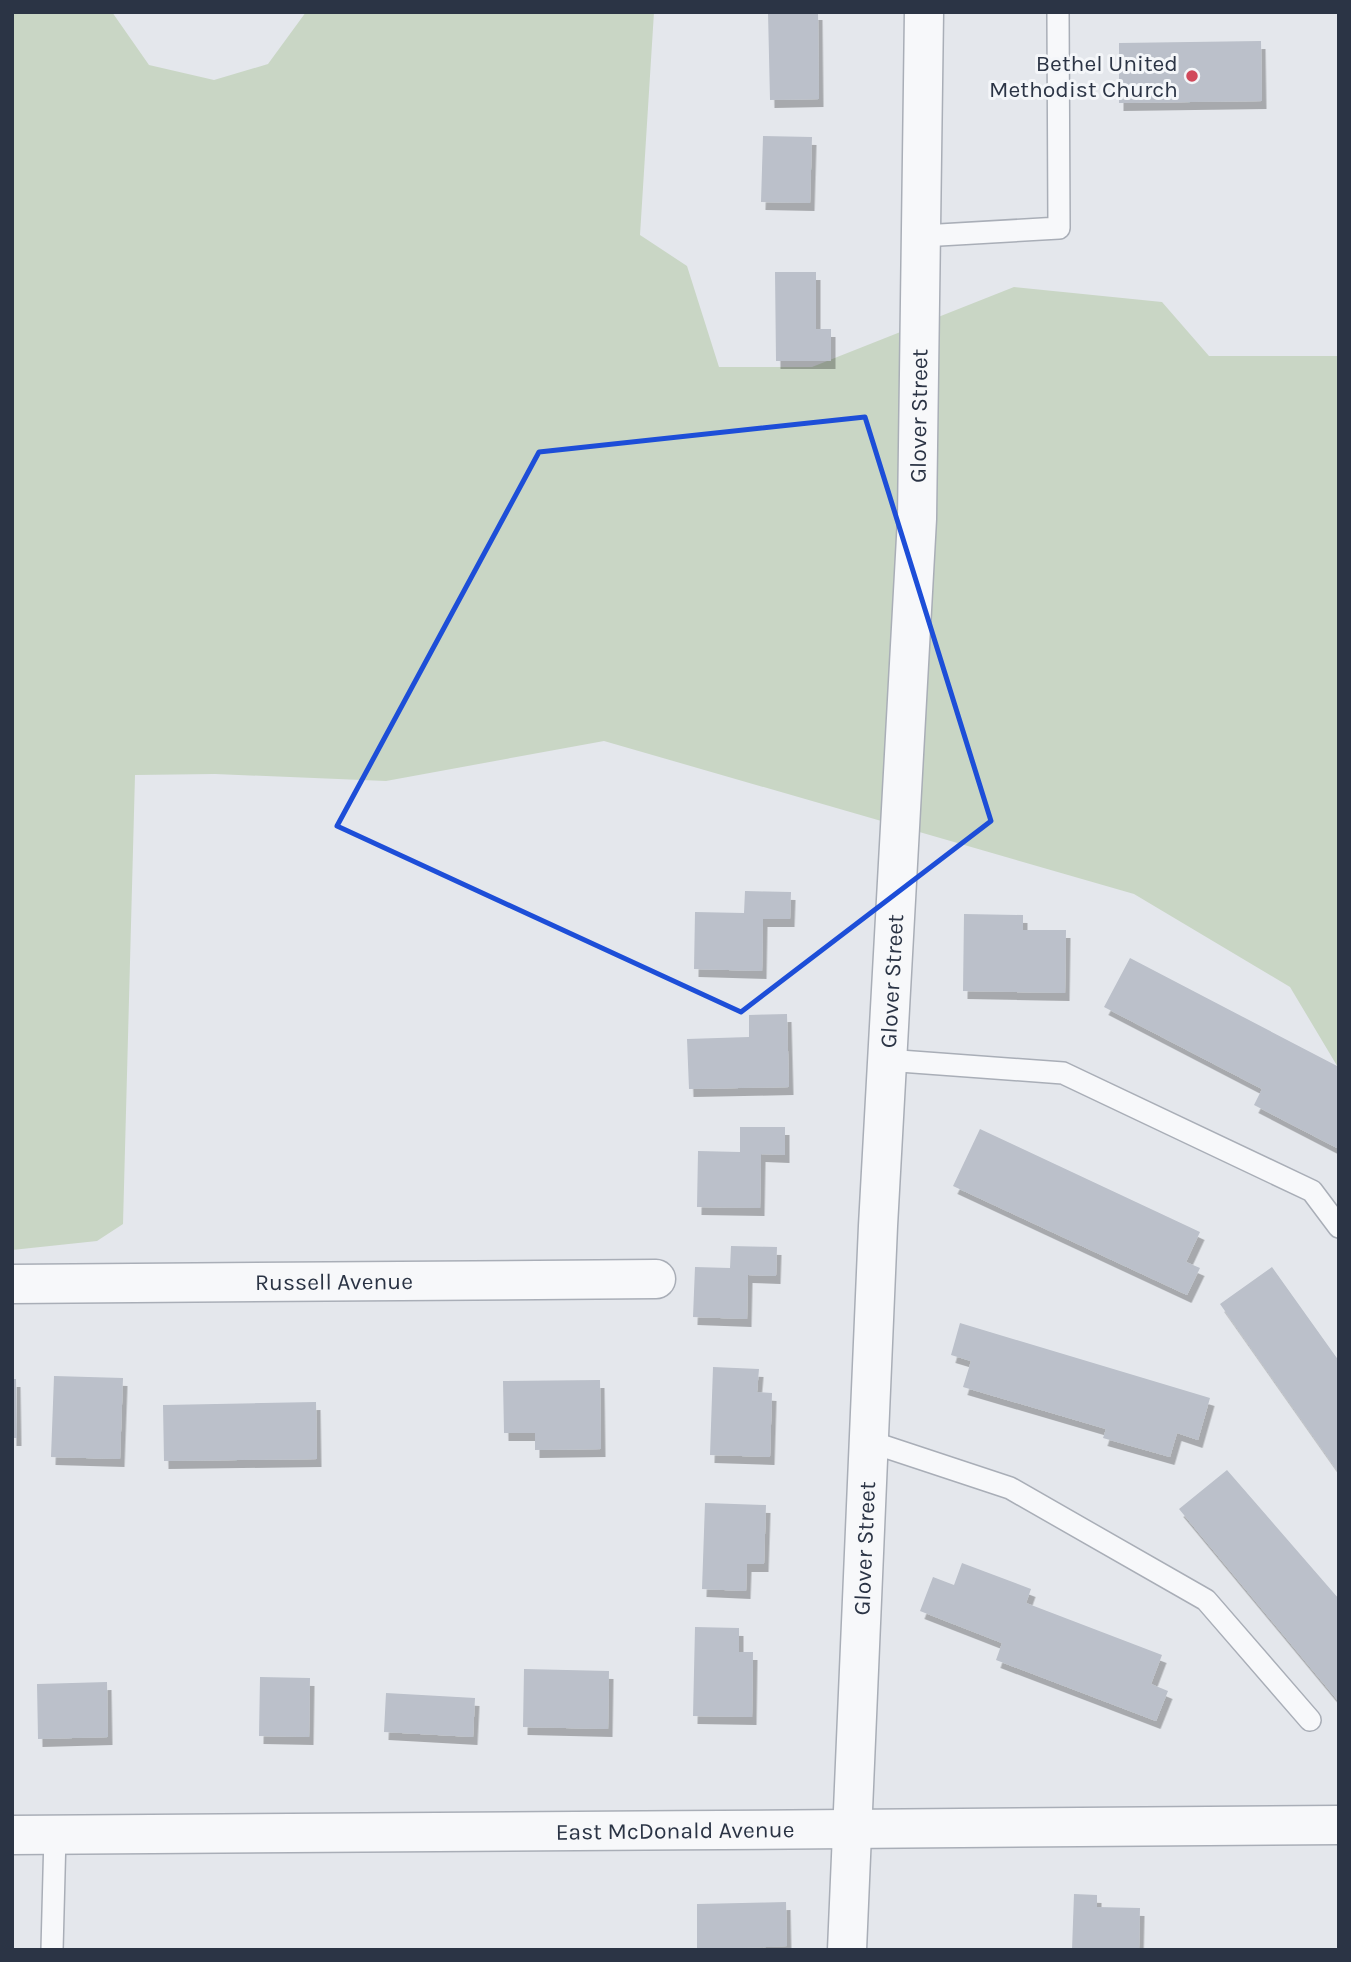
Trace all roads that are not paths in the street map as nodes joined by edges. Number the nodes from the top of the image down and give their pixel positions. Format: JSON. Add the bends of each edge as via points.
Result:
{"nodes":[{"id":1,"x":924,"y":12,"type":"edge"},
{"id":2,"x":1058,"y":12,"type":"edge"},
{"id":3,"x":922,"y":236,"type":"junction"},
{"id":4,"x":886,"y":1060,"type":"junction"},
{"id":5,"x":1339,"y":1227,"type":"edge"},
{"id":6,"x":656,"y":1279,"type":"dead end"},
{"id":7,"x":12,"y":1284,"type":"edge"},
{"id":8,"x":868,"y":1441,"type":"junction"},
{"id":9,"x":1310,"y":1720,"type":"dead end"},
{"id":10,"x":1339,"y":1825,"type":"edge"},
{"id":11,"x":851,"y":1826,"type":"junction"},
{"id":12,"x":12,"y":1835,"type":"edge"},
{"id":13,"x":55,"y":1835,"type":"junction"},
{"id":14,"x":52,"y":1950,"type":"edge"},
{"id":15,"x":847,"y":1950,"type":"edge"}],
"edges":[{"from":1,"to":3,"type":"street","name":"Glover Street"},
{"from":2,"to":3,"type":"lane","via":[[1059,228]]},
{"from":3,"to":4,"type":"street","name":"Glover Street","via":[[917,519]]},
{"from":4,"to":5,"type":"lane","via":[[1063,1073],[1312,1191]]},
{"from":4,"to":8,"type":"street","name":"Glover Street"},
{"from":6,"to":7,"type":"street","name":"Russell Avenue"},
{"from":8,"to":9,"type":"lane","via":[[1010,1489],[1206,1600]]},
{"from":8,"to":11,"type":"street","name":"Glover Street"},
{"from":10,"to":11,"type":"street","name":"East McDonald Avenue"},
{"from":11,"to":13,"type":"street","name":"East McDonald Avenue"},
{"from":11,"to":15,"type":"street","name":"Glover Street"},
{"from":12,"to":13,"type":"street","name":"East McDonald Avenue"},
{"from":13,"to":14,"type":"lane"}]}
